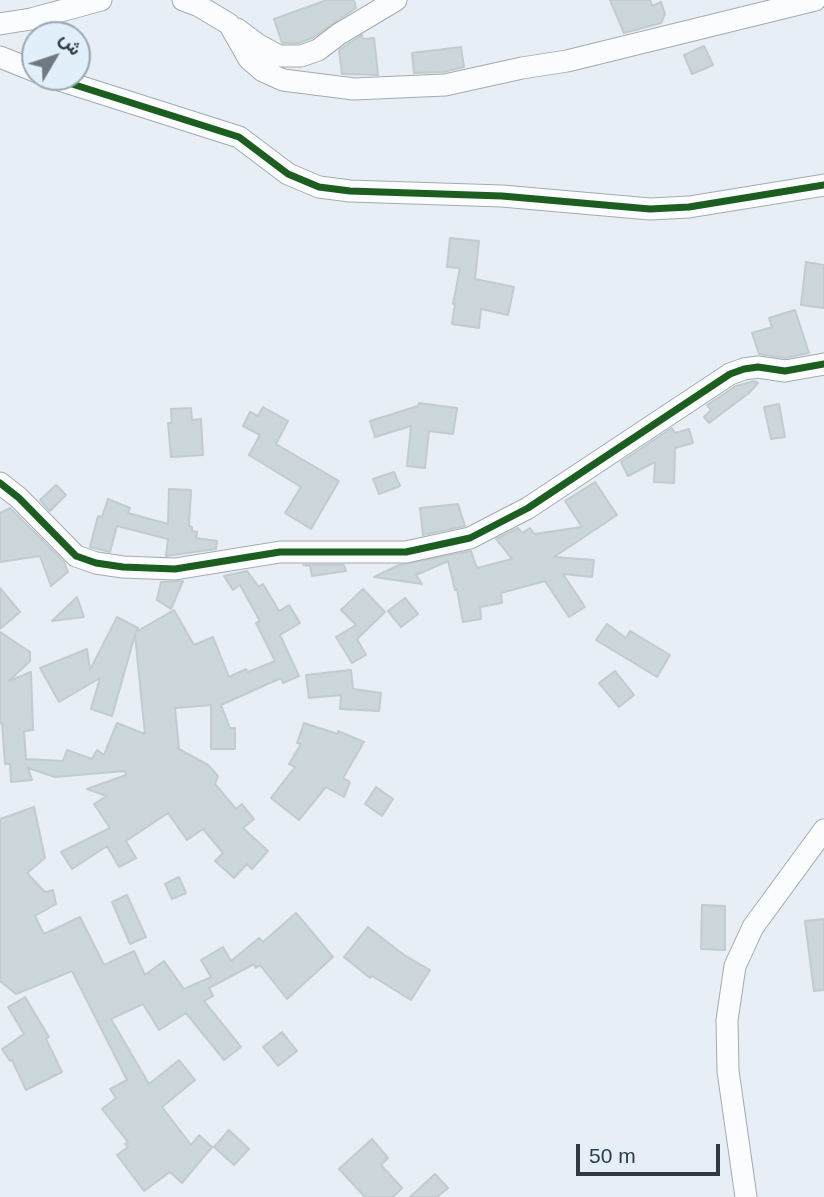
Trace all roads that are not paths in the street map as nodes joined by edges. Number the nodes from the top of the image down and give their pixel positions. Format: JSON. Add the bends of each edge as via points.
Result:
{"nodes":[{"id":1,"x":102,"y":0,"type":"edge"},
{"id":2,"x":183,"y":0,"type":"edge"},
{"id":3,"x":396,"y":0,"type":"edge"},
{"id":4,"x":815,"y":0,"type":"edge"},
{"id":5,"x":0,"y":24,"type":"edge"},
{"id":6,"x":229,"y":24,"type":"junction"},
{"id":7,"x":0,"y":57,"type":"edge"},
{"id":8,"x":21,"y":65,"type":"edge"},
{"id":9,"x":91,"y":90,"type":"edge"},
{"id":10,"x":824,"y":185,"type":"edge"},
{"id":11,"x":824,"y":364,"type":"edge"},
{"id":12,"x":0,"y":483,"type":"edge"},
{"id":13,"x":824,"y":830,"type":"edge"},
{"id":14,"x":746,"y":1197,"type":"edge"}],
"edges":[{"from":1,"to":5,"type":"street"},
{"from":2,"to":6,"type":"street"},
{"from":3,"to":6,"type":"street","via":[[301,57],[279,56]]},
{"from":4,"to":6,"type":"street","via":[[567,61],[445,85],[354,89],[283,80],[263,71],[249,59]]},
{"from":7,"to":8,"type":"street"},
{"from":9,"to":10,"type":"street","via":[[239,136],[288,174],[319,187],[650,209]]},
{"from":11,"to":12,"type":"street","via":[[785,371],[758,366],[730,374],[528,508],[470,538],[406,552],[279,552],[175,569],[96,564],[76,556]]},
{"from":13,"to":14,"type":"street","via":[[753,927],[735,966],[727,1020],[728,1071]]}]}
